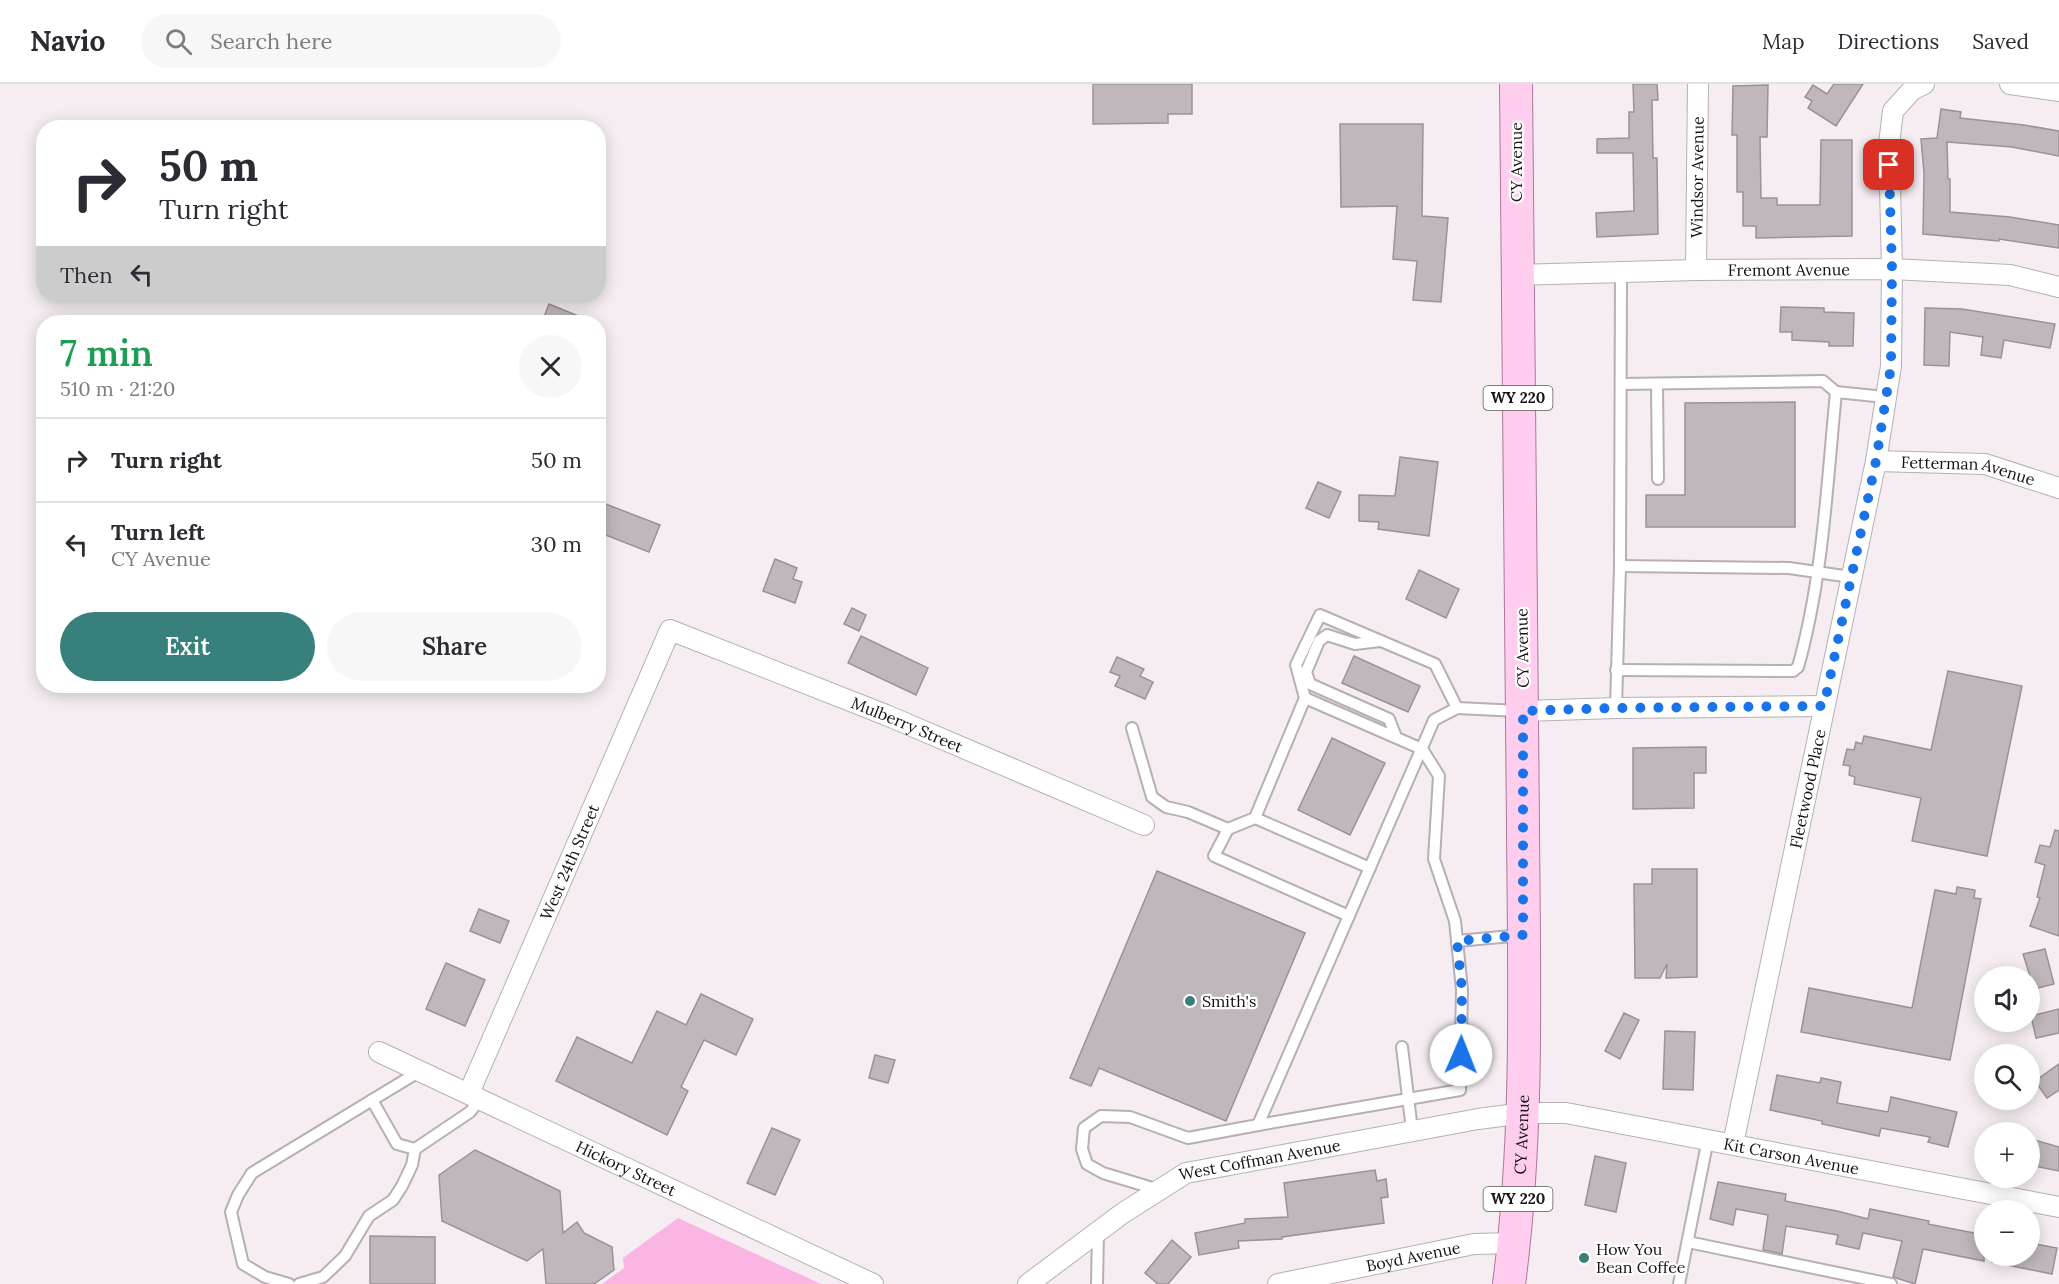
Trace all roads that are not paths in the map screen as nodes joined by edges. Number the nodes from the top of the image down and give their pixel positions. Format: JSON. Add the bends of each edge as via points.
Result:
{"nodes":[{"id":1,"x":1516,"y":84,"type":"edge"},
{"id":2,"x":1698,"y":84,"type":"edge"},
{"id":3,"x":1924,"y":84,"type":"edge"},
{"id":4,"x":2010,"y":84,"type":"edge"},
{"id":5,"x":2059,"y":91,"type":"edge"},
{"id":6,"x":1892,"y":269,"type":"junction"},
{"id":7,"x":1696,"y":270,"type":"junction"},
{"id":8,"x":1621,"y":273,"type":"junction"},
{"id":9,"x":1517,"y":275,"type":"junction"},
{"id":10,"x":2059,"y":287,"type":"edge"},
{"id":11,"x":1621,"y":384,"type":"junction"},
{"id":12,"x":1657,"y":385,"type":"junction"},
{"id":13,"x":1836,"y":392,"type":"junction"},
{"id":14,"x":1885,"y":397,"type":"junction"},
{"id":15,"x":1876,"y":461,"type":"junction"},
{"id":16,"x":1658,"y":479,"type":"dead end"},
{"id":17,"x":2059,"y":488,"type":"edge"},
{"id":18,"x":1620,"y":566,"type":"junction"},
{"id":19,"x":1819,"y":573,"type":"junction"},
{"id":20,"x":1851,"y":577,"type":"junction"},
{"id":21,"x":670,"y":630,"type":"joint"},
{"id":22,"x":1380,"y":641,"type":"junction"},
{"id":23,"x":1616,"y":670,"type":"junction"},
{"id":24,"x":1305,"y":698,"type":"junction"},
{"id":25,"x":1824,"y":706,"type":"junction"},
{"id":26,"x":1457,"y":708,"type":"junction"},
{"id":27,"x":1616,"y":708,"type":"junction"},
{"id":28,"x":1523,"y":711,"type":"junction"},
{"id":29,"x":1132,"y":728,"type":"dead end"},
{"id":30,"x":1396,"y":737,"type":"junction"},
{"id":31,"x":1422,"y":749,"type":"junction"},
{"id":32,"x":1255,"y":818,"type":"junction"},
{"id":33,"x":1144,"y":825,"type":"dead end"},
{"id":34,"x":1228,"y":829,"type":"junction"},
{"id":35,"x":1370,"y":868,"type":"junction"},
{"id":36,"x":1349,"y":916,"type":"junction"},
{"id":37,"x":1523,"y":935,"type":"junction"},
{"id":38,"x":1457,"y":941,"type":"junction"},
{"id":39,"x":1402,"y":1047,"type":"dead end"},
{"id":40,"x":379,"y":1052,"type":"dead end"},
{"id":41,"x":420,"y":1071,"type":"junction"},
{"id":42,"x":475,"y":1095,"type":"junction"},
{"id":43,"x":372,"y":1100,"type":"junction"},
{"id":44,"x":1409,"y":1100,"type":"junction"},
{"id":45,"x":1524,"y":1113,"type":"junction"},
{"id":46,"x":1258,"y":1125,"type":"junction"},
{"id":47,"x":1412,"y":1130,"type":"junction"},
{"id":48,"x":1708,"y":1139,"type":"junction"},
{"id":49,"x":1733,"y":1143,"type":"junction"},
{"id":50,"x":415,"y":1149,"type":"junction"},
{"id":51,"x":1159,"y":1190,"type":"junction"},
{"id":52,"x":2059,"y":1207,"type":"edge"},
{"id":53,"x":1098,"y":1232,"type":"junction"},
{"id":54,"x":1688,"y":1242,"type":"junction"},
{"id":55,"x":1514,"y":1243,"type":"junction"},
{"id":56,"x":1302,"y":1282,"type":"edge"},
{"id":57,"x":289,"y":1284,"type":"edge"},
{"id":58,"x":298,"y":1284,"type":"edge"},
{"id":59,"x":873,"y":1284,"type":"edge"},
{"id":60,"x":1029,"y":1284,"type":"edge"},
{"id":61,"x":1097,"y":1284,"type":"edge"},
{"id":62,"x":1278,"y":1284,"type":"edge"},
{"id":63,"x":1509,"y":1284,"type":"edge"},
{"id":64,"x":1679,"y":1284,"type":"edge"},
{"id":65,"x":1891,"y":1284,"type":"edge"}],
"edges":[{"from":1,"to":9,"type":"main road","name":"CY Avenue","number":"WY 220"},
{"from":2,"to":7,"type":"street","name":"Windsor Avenue"},
{"from":3,"to":6,"type":"street","name":"Fleetwood Place","via":[[1912,90],[1893,111],[1889,144]]},
{"from":4,"to":5,"type":"street"},
{"from":6,"to":7,"type":"street","name":"Fremont Avenue"},
{"from":6,"to":10,"type":"street","name":"Fremont Avenue","via":[[2010,275]]},
{"from":6,"to":14,"type":"street","name":"Fleetwood Place","via":[[1891,366]]},
{"from":7,"to":8,"type":"street","name":"Fremont Avenue"},
{"from":8,"to":9,"type":"street","name":"Fremont Avenue"},
{"from":8,"to":11,"type":"lane"},
{"from":9,"to":28,"type":"main road","name":"CY Avenue","number":"WY 220"},
{"from":11,"to":12,"type":"lane"},
{"from":11,"to":18,"type":"lane"},
{"from":12,"to":13,"type":"lane","via":[[1823,381]]},
{"from":12,"to":16,"type":"lane"},
{"from":13,"to":14,"type":"lane"},
{"from":13,"to":19,"type":"lane"},
{"from":14,"to":15,"type":"street","name":"Fleetwood Place"},
{"from":15,"to":17,"type":"street","name":"Fetterman Avenue","via":[[1985,464]]},
{"from":15,"to":20,"type":"street","name":"Fleetwood Place"},
{"from":18,"to":19,"type":"lane","via":[[1789,568]]},
{"from":18,"to":23,"type":"lane"},
{"from":19,"to":20,"type":"lane"},
{"from":19,"to":23,"type":"lane","via":[[1809,629],[1798,667],[1793,671]]},
{"from":20,"to":25,"type":"street","name":"Fleetwood Place"},
{"from":21,"to":33,"type":"street","name":"Mulberry Street","via":[[886,715]]},
{"from":21,"to":42,"type":"street","name":"West 24th Street"},
{"from":22,"to":24,"type":"lane","via":[[1320,615],[1296,665]]},
{"from":22,"to":26,"type":"lane","via":[[1435,664]]},
{"from":22,"to":30,"type":"lane","via":[[1355,644],[1327,635],[1319,641],[1306,672],[1310,684],[1389,719]]},
{"from":23,"to":27,"type":"lane"},
{"from":24,"to":30,"type":"lane"},
{"from":24,"to":32,"type":"lane"},
{"from":25,"to":27,"type":"street"},
{"from":25,"to":49,"type":"street","name":"Fleetwood Place"},
{"from":26,"to":28,"type":"lane"},
{"from":26,"to":31,"type":"lane","via":[[1434,720]]},
{"from":27,"to":28,"type":"street"},
{"from":28,"to":37,"type":"main road","name":"CY Avenue","number":"WY 220"},
{"from":29,"to":34,"type":"lane","via":[[1152,797],[1166,807]]},
{"from":30,"to":31,"type":"lane"},
{"from":31,"to":35,"type":"lane"},
{"from":31,"to":38,"type":"lane","via":[[1439,776],[1434,859],[1455,921]]},
{"from":32,"to":34,"type":"lane"},
{"from":32,"to":35,"type":"lane"},
{"from":34,"to":36,"type":"lane","via":[[1214,856]]},
{"from":35,"to":36,"type":"lane"},
{"from":36,"to":46,"type":"lane"},
{"from":37,"to":38,"type":"lane"},
{"from":37,"to":45,"type":"main road","name":"CY Avenue","number":"WY 220"},
{"from":38,"to":44,"type":"lane","via":[[1462,990],[1460,1090]]},
{"from":39,"to":44,"type":"lane"},
{"from":40,"to":41,"type":"street","name":"Hickory Street"},
{"from":41,"to":42,"type":"street","name":"Hickory Street"},
{"from":41,"to":43,"type":"lane"},
{"from":42,"to":50,"type":"lane","via":[[470,1112]]},
{"from":42,"to":59,"type":"street","name":"Hickory Street"},
{"from":43,"to":50,"type":"lane","via":[[397,1144]]},
{"from":43,"to":57,"type":"lane","via":[[252,1173],[238,1195],[231,1212],[243,1264],[265,1277]]},
{"from":44,"to":46,"type":"lane"},
{"from":44,"to":47,"type":"lane"},
{"from":45,"to":47,"type":"street","name":"West Coffman Avenue"},
{"from":45,"to":48,"type":"street","name":"Kit Carson Avenue","via":[[1566,1113]]},
{"from":45,"to":55,"type":"main road","name":"CY Avenue","number":"WY 220"},
{"from":46,"to":51,"type":"lane","via":[[1188,1138],[1130,1117],[1101,1116],[1084,1128],[1082,1149],[1087,1164],[1103,1173]]},
{"from":47,"to":51,"type":"street","name":"West Coffman Avenue","via":[[1186,1173]]},
{"from":48,"to":49,"type":"street","name":"Kit Carson Avenue"},
{"from":48,"to":54,"type":"lane"},
{"from":49,"to":52,"type":"street","name":"Kit Carson Avenue"},
{"from":50,"to":58,"type":"lane","via":[[412,1165],[393,1200],[369,1216],[345,1256],[323,1277]]},
{"from":51,"to":53,"type":"street","name":"West Coffman Avenue"},
{"from":53,"to":60,"type":"street","name":"West Coffman Avenue"},
{"from":53,"to":61,"type":"lane"},
{"from":54,"to":64,"type":"lane"},
{"from":54,"to":65,"type":"lane"},
{"from":55,"to":56,"type":"street","name":"Boyd Avenue","via":[[1474,1244]]},
{"from":55,"to":63,"type":"main road","name":"CY Avenue","number":"WY 220"},
{"from":56,"to":62,"type":"street","name":"Boyd Avenue"}]}
